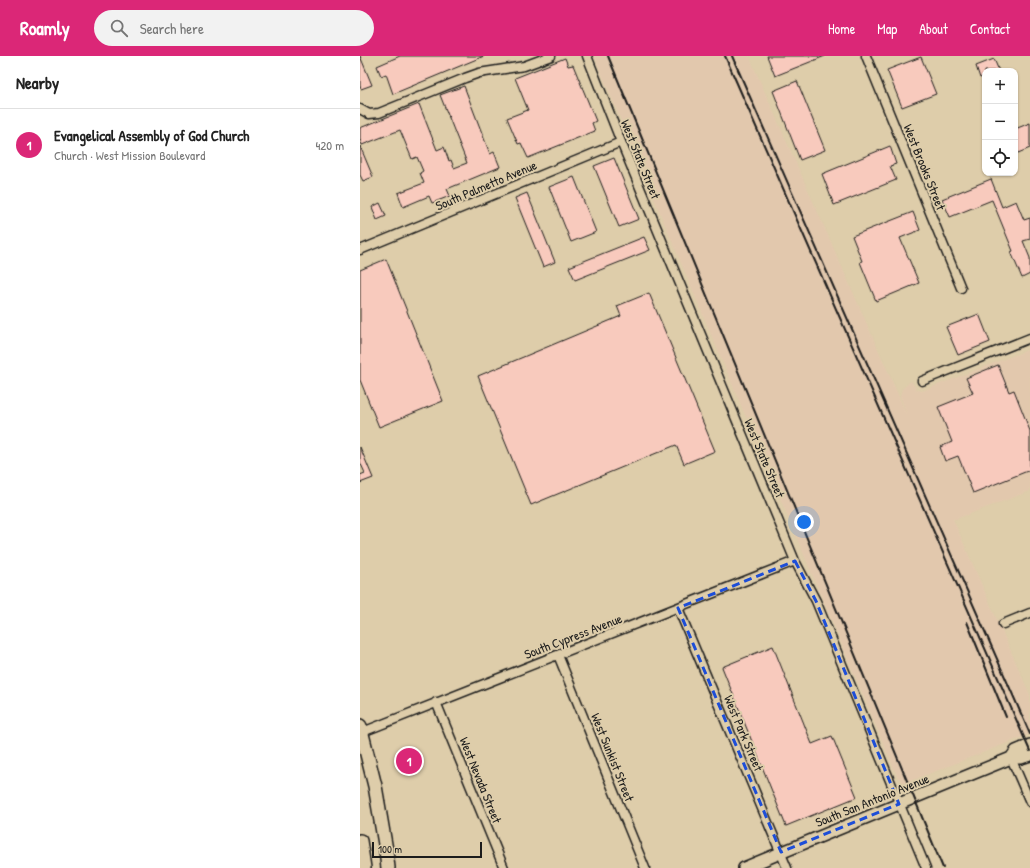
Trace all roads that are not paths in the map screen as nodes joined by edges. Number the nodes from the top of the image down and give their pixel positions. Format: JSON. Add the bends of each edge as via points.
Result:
{"nodes":[{"id":1,"x":551,"y":56,"type":"edge"},
{"id":2,"x":587,"y":56,"type":"edge"},
{"id":3,"x":866,"y":56,"type":"edge"},
{"id":4,"x":360,"y":109,"type":"edge"},
{"id":5,"x":621,"y":142,"type":"junction"},
{"id":6,"x":360,"y":250,"type":"edge"},
{"id":7,"x":961,"y":288,"type":"dead end"},
{"id":8,"x":1030,"y":338,"type":"edge"},
{"id":9,"x":922,"y":381,"type":"dead end"},
{"id":10,"x":795,"y":562,"type":"junction"},
{"id":11,"x":678,"y":608,"type":"junction"},
{"id":12,"x":1030,"y":613,"type":"edge"},
{"id":13,"x":1003,"y":624,"type":"dead end"},
{"id":14,"x":558,"y":655,"type":"junction"},
{"id":15,"x":436,"y":702,"type":"junction"},
{"id":16,"x":361,"y":730,"type":"edge"},
{"id":17,"x":1030,"y":745,"type":"edge"},
{"id":18,"x":1030,"y":755,"type":"edge"},
{"id":19,"x":1011,"y":758,"type":"junction"},
{"id":20,"x":1030,"y":802,"type":"edge"},
{"id":21,"x":899,"y":804,"type":"junction"},
{"id":22,"x":360,"y":841,"type":"edge"},
{"id":23,"x":781,"y":852,"type":"junction"},
{"id":24,"x":364,"y":868,"type":"edge"},
{"id":25,"x":388,"y":868,"type":"edge"},
{"id":26,"x":504,"y":868,"type":"edge"},
{"id":27,"x":645,"y":868,"type":"edge"},
{"id":28,"x":744,"y":868,"type":"edge"},
{"id":29,"x":787,"y":868,"type":"edge"},
{"id":30,"x":926,"y":868,"type":"edge"}],
"edges":[{"from":1,"to":4,"type":"street","via":[[524,66],[479,73],[379,113],[369,114]]},
{"from":2,"to":5,"type":"street","name":"West State Street"},
{"from":3,"to":7,"type":"street","name":"West Brooks Street"},
{"from":5,"to":6,"type":"street","name":"South Palmetto Avenue"},
{"from":5,"to":10,"type":"street","name":"West State Street"},
{"from":8,"to":9,"type":"street"},
{"from":10,"to":11,"type":"street","name":"South Cypress Avenue"},
{"from":10,"to":21,"type":"street","name":"West State Street","via":[[816,601]]},
{"from":11,"to":14,"type":"street","name":"South Cypress Avenue"},
{"from":11,"to":23,"type":"street","name":"West Park Street"},
{"from":12,"to":13,"type":"street"},
{"from":14,"to":15,"type":"street","name":"South Cypress Avenue"},
{"from":14,"to":27,"type":"street","name":"West Sunkist Street"},
{"from":15,"to":16,"type":"street","name":"South Cypress Avenue"},
{"from":15,"to":26,"type":"street","name":"West Nevada Street"},
{"from":16,"to":25,"type":"main road","via":[[375,786]]},
{"from":17,"to":19,"type":"street","name":"South San Antonio Avenue","via":[[1016,751]]},
{"from":18,"to":19,"type":"street","name":"South San Antonio Avenue"},
{"from":19,"to":20,"type":"street"},
{"from":19,"to":21,"type":"street","name":"South San Antonio Avenue"},
{"from":21,"to":23,"type":"street","name":"South San Antonio Avenue"},
{"from":21,"to":30,"type":"street","name":"West State Street"},
{"from":22,"to":24,"type":"main road"},
{"from":23,"to":28,"type":"street","name":"South San Antonio Avenue"},
{"from":23,"to":29,"type":"street","name":"West Park Street"}]}
